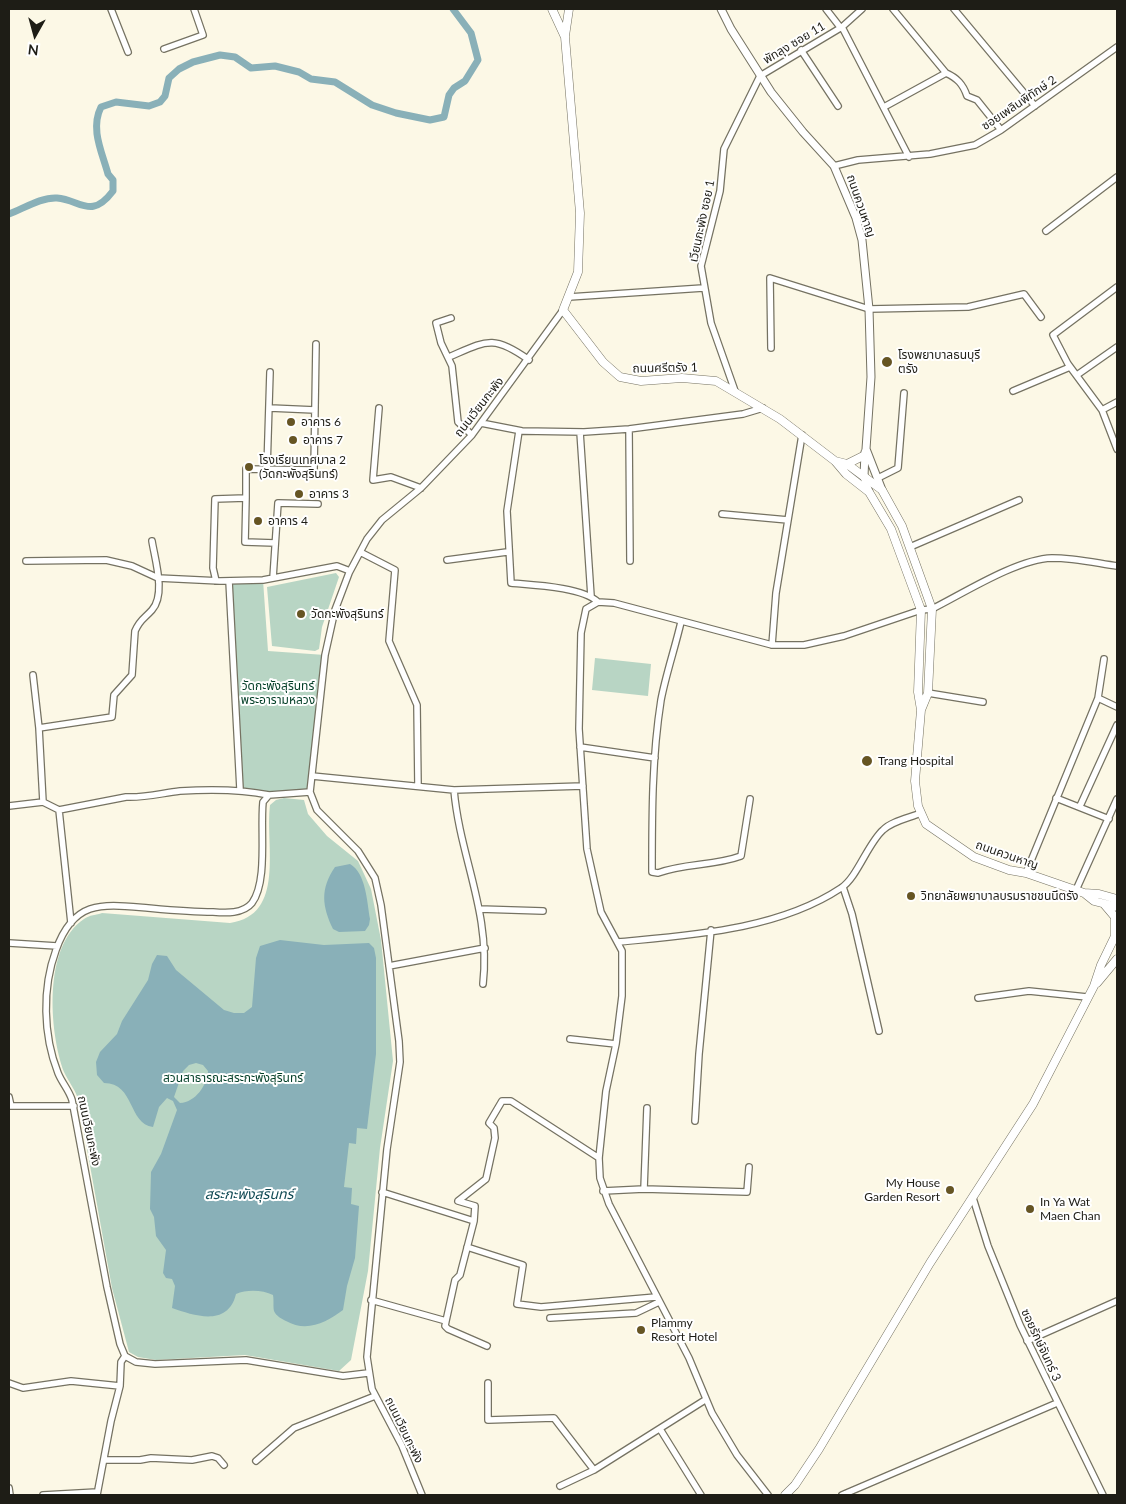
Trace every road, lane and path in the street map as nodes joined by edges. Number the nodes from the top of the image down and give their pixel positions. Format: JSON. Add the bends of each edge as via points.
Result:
{"nodes":[{"id":1,"x":110,"y":9,"type":"edge"},
{"id":2,"x":194,"y":9,"type":"edge"},
{"id":3,"x":552,"y":9,"type":"edge"},
{"id":4,"x":569,"y":9,"type":"edge"},
{"id":5,"x":721,"y":9,"type":"edge"},
{"id":6,"x":826,"y":9,"type":"edge"},
{"id":7,"x":862,"y":9,"type":"edge"},
{"id":8,"x":893,"y":9,"type":"edge"},
{"id":9,"x":954,"y":9,"type":"edge"},
{"id":10,"x":841,"y":27,"type":"junction"},
{"id":11,"x":565,"y":37,"type":"junction"},
{"id":12,"x":1117,"y":47,"type":"edge"},
{"id":13,"x":164,"y":49,"type":"dead end"},
{"id":14,"x":801,"y":50,"type":"junction"},
{"id":15,"x":128,"y":52,"type":"dead end"},
{"id":16,"x":946,"y":73,"type":"junction"},
{"id":17,"x":760,"y":76,"type":"junction"},
{"id":18,"x":838,"y":106,"type":"dead end"},
{"id":19,"x":884,"y":106,"type":"junction"},
{"id":20,"x":1035,"y":106,"type":"junction"},
{"id":21,"x":1001,"y":130,"type":"junction"},
{"id":22,"x":909,"y":157,"type":"junction"},
{"id":23,"x":834,"y":166,"type":"junction"},
{"id":24,"x":1117,"y":177,"type":"edge"},
{"id":25,"x":1046,"y":231,"type":"dead end"},
{"id":26,"x":1117,"y":287,"type":"edge"},
{"id":27,"x":703,"y":288,"type":"junction"},
{"id":28,"x":570,"y":297,"type":"junction"},
{"id":29,"x":869,"y":309,"type":"junction"},
{"id":30,"x":564,"y":310,"type":"junction"},
{"id":31,"x":451,"y":318,"type":"dead end"},
{"id":32,"x":1040,"y":318,"type":"dead end"},
{"id":33,"x":316,"y":344,"type":"dead end"},
{"id":34,"x":1117,"y":347,"type":"edge"},
{"id":35,"x":771,"y":348,"type":"dead end"},
{"id":36,"x":449,"y":357,"type":"junction"},
{"id":37,"x":529,"y":360,"type":"junction"},
{"id":38,"x":1070,"y":367,"type":"junction"},
{"id":39,"x":270,"y":372,"type":"dead end"},
{"id":40,"x":1077,"y":375,"type":"junction"},
{"id":41,"x":735,"y":391,"type":"junction"},
{"id":42,"x":1013,"y":392,"type":"dead end"},
{"id":43,"x":904,"y":393,"type":"dead end"},
{"id":44,"x":1117,"y":402,"type":"edge"},
{"id":45,"x":270,"y":408,"type":"junction"},
{"id":46,"x":379,"y":408,"type":"dead end"},
{"id":47,"x":763,"y":408,"type":"junction"},
{"id":48,"x":316,"y":410,"type":"junction"},
{"id":49,"x":1102,"y":410,"type":"junction"},
{"id":50,"x":481,"y":423,"type":"junction"},
{"id":51,"x":629,"y":429,"type":"junction"},
{"id":52,"x":519,"y":431,"type":"junction"},
{"id":53,"x":580,"y":432,"type":"junction"},
{"id":54,"x":472,"y":435,"type":"junction"},
{"id":55,"x":802,"y":435,"type":"junction"},
{"id":56,"x":1117,"y":449,"type":"edge"},
{"id":57,"x":865,"y":453,"type":"junction"},
{"id":58,"x":835,"y":461,"type":"junction"},
{"id":59,"x":847,"y":464,"type":"junction"},
{"id":60,"x":267,"y":468,"type":"junction"},
{"id":61,"x":864,"y":477,"type":"junction"},
{"id":62,"x":878,"y":478,"type":"junction"},
{"id":63,"x":422,"y":488,"type":"junction"},
{"id":64,"x":882,"y":490,"type":"junction"},
{"id":65,"x":869,"y":492,"type":"junction"},
{"id":66,"x":246,"y":498,"type":"junction"},
{"id":67,"x":1019,"y":500,"type":"dead end"},
{"id":68,"x":318,"y":504,"type":"dead end"},
{"id":69,"x":722,"y":514,"type":"dead end"},
{"id":70,"x":788,"y":520,"type":"junction"},
{"id":71,"x":152,"y":541,"type":"dead end"},
{"id":72,"x":275,"y":544,"type":"junction"},
{"id":73,"x":910,"y":547,"type":"junction"},
{"id":74,"x":360,"y":552,"type":"junction"},
{"id":75,"x":507,"y":552,"type":"junction"},
{"id":76,"x":448,"y":560,"type":"dead end"},
{"id":77,"x":26,"y":561,"type":"dead end"},
{"id":78,"x":630,"y":561,"type":"dead end"},
{"id":79,"x":1117,"y":566,"type":"edge"},
{"id":80,"x":350,"y":571,"type":"junction"},
{"id":81,"x":158,"y":578,"type":"junction"},
{"id":82,"x":273,"y":578,"type":"junction"},
{"id":83,"x":216,"y":581,"type":"junction"},
{"id":84,"x":229,"y":581,"type":"junction"},
{"id":85,"x":591,"y":596,"type":"junction"},
{"id":86,"x":598,"y":602,"type":"junction"},
{"id":87,"x":932,"y":609,"type":"junction"},
{"id":88,"x":921,"y":610,"type":"junction"},
{"id":89,"x":681,"y":622,"type":"junction"},
{"id":90,"x":772,"y":645,"type":"junction"},
{"id":91,"x":1104,"y":659,"type":"dead end"},
{"id":92,"x":33,"y":674,"type":"dead end"},
{"id":93,"x":928,"y":692,"type":"junction"},
{"id":94,"x":1098,"y":698,"type":"junction"},
{"id":95,"x":983,"y":702,"type":"dead end"},
{"id":96,"x":1117,"y":707,"type":"edge"},
{"id":97,"x":921,"y":710,"type":"junction"},
{"id":98,"x":1117,"y":725,"type":"edge"},
{"id":99,"x":39,"y":728,"type":"junction"},
{"id":100,"x":580,"y":747,"type":"junction"},
{"id":101,"x":655,"y":758,"type":"junction"},
{"id":102,"x":312,"y":776,"type":"junction"},
{"id":103,"x":418,"y":786,"type":"junction"},
{"id":104,"x":583,"y":786,"type":"junction"},
{"id":105,"x":240,"y":789,"type":"junction"},
{"id":106,"x":454,"y":790,"type":"junction"},
{"id":107,"x":310,"y":792,"type":"junction"},
{"id":108,"x":269,"y":795,"type":"junction"},
{"id":109,"x":1056,"y":798,"type":"junction"},
{"id":110,"x":750,"y":799,"type":"dead end"},
{"id":111,"x":1117,"y":799,"type":"edge"},
{"id":112,"x":43,"y":802,"type":"junction"},
{"id":113,"x":9,"y":806,"type":"edge"},
{"id":114,"x":1080,"y":806,"type":"junction"},
{"id":115,"x":59,"y":810,"type":"junction"},
{"id":116,"x":921,"y":814,"type":"junction"},
{"id":117,"x":1109,"y":818,"type":"junction"},
{"id":118,"x":1026,"y":873,"type":"junction"},
{"id":119,"x":844,"y":887,"type":"junction"},
{"id":120,"x":1076,"y":890,"type":"junction"},
{"id":121,"x":1084,"y":893,"type":"junction"},
{"id":122,"x":1117,"y":899,"type":"edge"},
{"id":123,"x":1103,"y":903,"type":"junction"},
{"id":124,"x":1117,"y":907,"type":"edge"},
{"id":125,"x":479,"y":909,"type":"junction"},
{"id":126,"x":543,"y":911,"type":"dead end"},
{"id":127,"x":71,"y":923,"type":"junction"},
{"id":128,"x":711,"y":930,"type":"junction"},
{"id":129,"x":1116,"y":934,"type":"edge"},
{"id":130,"x":618,"y":942,"type":"junction"},
{"id":131,"x":9,"y":943,"type":"edge"},
{"id":132,"x":57,"y":946,"type":"junction"},
{"id":133,"x":485,"y":948,"type":"junction"},
{"id":134,"x":1117,"y":959,"type":"edge"},
{"id":135,"x":389,"y":966,"type":"junction"},
{"id":136,"x":483,"y":984,"type":"dead end"},
{"id":137,"x":1094,"y":986,"type":"junction"},
{"id":138,"x":1087,"y":997,"type":"junction"},
{"id":139,"x":978,"y":998,"type":"dead end"},
{"id":140,"x":879,"y":1031,"type":"dead end"},
{"id":141,"x":570,"y":1039,"type":"dead end"},
{"id":142,"x":616,"y":1044,"type":"junction"},
{"id":143,"x":9,"y":1097,"type":"edge"},
{"id":144,"x":10,"y":1106,"type":"edge"},
{"id":145,"x":74,"y":1106,"type":"junction"},
{"id":146,"x":647,"y":1108,"type":"dead end"},
{"id":147,"x":695,"y":1121,"type":"dead end"},
{"id":148,"x":599,"y":1158,"type":"junction"},
{"id":149,"x":749,"y":1167,"type":"dead end"},
{"id":150,"x":644,"y":1189,"type":"junction"},
{"id":151,"x":603,"y":1191,"type":"junction"},
{"id":152,"x":382,"y":1192,"type":"junction"},
{"id":153,"x":973,"y":1198,"type":"junction"},
{"id":154,"x":474,"y":1221,"type":"junction"},
{"id":155,"x":468,"y":1247,"type":"junction"},
{"id":156,"x":371,"y":1300,"type":"junction"},
{"id":157,"x":658,"y":1300,"type":"junction"},
{"id":158,"x":1117,"y":1301,"type":"edge"},
{"id":159,"x":550,"y":1318,"type":"dead end"},
{"id":160,"x":446,"y":1321,"type":"junction"},
{"id":161,"x":1027,"y":1341,"type":"junction"},
{"id":162,"x":488,"y":1346,"type":"dead end"},
{"id":163,"x":125,"y":1356,"type":"junction"},
{"id":164,"x":368,"y":1373,"type":"junction"},
{"id":165,"x":9,"y":1383,"type":"edge"},
{"id":166,"x":488,"y":1384,"type":"dead end"},
{"id":167,"x":120,"y":1386,"type":"junction"},
{"id":168,"x":376,"y":1396,"type":"junction"},
{"id":169,"x":706,"y":1400,"type":"junction"},
{"id":170,"x":1057,"y":1403,"type":"junction"},
{"id":171,"x":660,"y":1429,"type":"junction"},
{"id":172,"x":104,"y":1460,"type":"junction"},
{"id":173,"x":256,"y":1461,"type":"dead end"},
{"id":174,"x":224,"y":1465,"type":"dead end"},
{"id":175,"x":594,"y":1470,"type":"junction"},
{"id":176,"x":560,"y":1486,"type":"dead end"},
{"id":177,"x":9,"y":1488,"type":"edge"},
{"id":178,"x":97,"y":1494,"type":"edge"},
{"id":179,"x":10,"y":1495,"type":"edge"},
{"id":180,"x":43,"y":1495,"type":"edge"},
{"id":181,"x":422,"y":1495,"type":"edge"},
{"id":182,"x":701,"y":1495,"type":"edge"},
{"id":183,"x":768,"y":1495,"type":"edge"},
{"id":184,"x":785,"y":1495,"type":"edge"},
{"id":185,"x":842,"y":1495,"type":"edge"},
{"id":186,"x":1103,"y":1495,"type":"edge"}],
"edges":[{"from":1,"to":15,"type":"street"},
{"from":2,"to":13,"type":"street","via":[[203,35]]},
{"from":3,"to":11,"type":"main road","name":"ถนนเวียนกะพัง"},
{"from":4,"to":11,"type":"main road"},
{"from":5,"to":17,"type":"street","name":"ถนนควนหาญ"},
{"from":6,"to":10,"type":"street"},
{"from":7,"to":10,"type":"street","name":"พัทลุง ซอย 11"},
{"from":8,"to":16,"type":"street"},
{"from":9,"to":20,"type":"street"},
{"from":10,"to":14,"type":"street","name":"พัทลุง ซอย 11"},
{"from":10,"to":19,"type":"street"},
{"from":11,"to":28,"type":"main road","name":"ถนนเวียนกะพัง","via":[[580,246],[578,272]]},
{"from":12,"to":20,"type":"street","name":"ซอยเพลินพิทักษ์ 2"},
{"from":14,"to":17,"type":"street","name":"พัทลุง ซอย 11"},
{"from":14,"to":18,"type":"street"},
{"from":16,"to":19,"type":"street"},
{"from":16,"to":21,"type":"street","via":[[964,86],[967,96],[977,100]]},
{"from":17,"to":23,"type":"street","name":"ถนนควนหาญ","via":[[785,112]]},
{"from":17,"to":27,"type":"street","name":"เวียนกะพัง ซอย 1","via":[[724,149],[720,191],[701,266]]},
{"from":19,"to":22,"type":"street"},
{"from":20,"to":21,"type":"street","name":"ซอยเพลินพิทักษ์ 2"},
{"from":21,"to":22,"type":"street","name":"ซอยเพลินพิทักษ์ 2","via":[[975,145]]},
{"from":22,"to":23,"type":"street","name":"ซอยเพลินพิทักษ์ 2","via":[[858,160]]},
{"from":23,"to":29,"type":"street","name":"ถนนควนหาญ","via":[[862,240]]},
{"from":24,"to":25,"type":"street"},
{"from":26,"to":38,"type":"street","via":[[1053,335]]},
{"from":27,"to":28,"type":"street"},
{"from":27,"to":41,"type":"street","name":"เวียนกะพัง ซอย 1","via":[[711,323]]},
{"from":28,"to":30,"type":"main road","name":"ถนนเวียนกะพัง"},
{"from":29,"to":32,"type":"street","via":[[968,307],[1024,294]]},
{"from":29,"to":35,"type":"street","via":[[770,278]]},
{"from":29,"to":57,"type":"street","name":"ถนนควนหาญ","via":[[870,377]]},
{"from":30,"to":37,"type":"street","name":"ถนนเวียนกะพัง"},
{"from":30,"to":41,"type":"main road","name":"ถนนศรีตรัง 1","via":[[602,362],[620,377],[641,381],[700,378]]},
{"from":31,"to":36,"type":"street","via":[[436,323]]},
{"from":33,"to":48,"type":"street"},
{"from":34,"to":40,"type":"street"},
{"from":36,"to":37,"type":"street","via":[[491,341]]},
{"from":36,"to":54,"type":"street","via":[[458,422]]},
{"from":37,"to":50,"type":"street","name":"ถนนเวียนกะพัง"},
{"from":38,"to":40,"type":"street"},
{"from":38,"to":42,"type":"street"},
{"from":39,"to":45,"type":"street"},
{"from":40,"to":49,"type":"street"},
{"from":41,"to":47,"type":"main road","name":"ถนนศรีตรัง 1"},
{"from":43,"to":62,"type":"street","via":[[898,468]]},
{"from":44,"to":49,"type":"street"},
{"from":45,"to":48,"type":"street"},
{"from":45,"to":60,"type":"street"},
{"from":46,"to":63,"type":"street","via":[[373,480],[391,478]]},
{"from":47,"to":51,"type":"street","via":[[743,414]]},
{"from":47,"to":55,"type":"main road","name":"ถนนศรีตรัง 1"},
{"from":48,"to":60,"type":"street","via":[[314,470]]},
{"from":49,"to":56,"type":"street"},
{"from":50,"to":52,"type":"street"},
{"from":50,"to":54,"type":"street","name":"ถนนเวียนกะพัง"},
{"from":51,"to":53,"type":"street"},
{"from":51,"to":78,"type":"street"},
{"from":52,"to":53,"type":"street"},
{"from":52,"to":75,"type":"street","via":[[507,511]]},
{"from":53,"to":85,"type":"street"},
{"from":54,"to":63,"type":"street","name":"ถนนเวียนกะพัง"},
{"from":55,"to":58,"type":"main road","name":"ถนนศรีตรัง 1"},
{"from":55,"to":70,"type":"street"},
{"from":57,"to":59,"type":"main road"},
{"from":57,"to":61,"type":"street","name":"ถนนควนหาญ"},
{"from":57,"to":62,"type":"street","name":"ถนนควนหาญ"},
{"from":58,"to":59,"type":"main road","name":"ถนนศรีตรัง 1"},
{"from":58,"to":65,"type":"main road","name":"ถนนศรีตรัง 1"},
{"from":59,"to":61,"type":"main road","name":"ถนนศรีตรัง 1"},
{"from":60,"to":66,"type":"street","via":[[246,469]]},
{"from":61,"to":64,"type":"main road","name":"ถนนศรีตรัง 1"},
{"from":61,"to":65,"type":"street","name":"ถนนควนหาญ"},
{"from":62,"to":64,"type":"street","name":"ถนนควนหาญ"},
{"from":63,"to":74,"type":"street","name":"ถนนเวียนกะพัง","via":[[382,520]]},
{"from":64,"to":73,"type":"main road","name":"ถนนควนหาญ"},
{"from":65,"to":88,"type":"main road","name":"ถนนควนหาญ","via":[[891,529]]},
{"from":66,"to":72,"type":"street","via":[[246,542]]},
{"from":66,"to":83,"type":"street","via":[[215,499],[213,568]]},
{"from":67,"to":73,"type":"street"},
{"from":68,"to":72,"type":"street","via":[[278,502]]},
{"from":69,"to":70,"type":"street"},
{"from":70,"to":90,"type":"street","via":[[776,593]]},
{"from":71,"to":81,"type":"street"},
{"from":72,"to":82,"type":"street"},
{"from":73,"to":87,"type":"main road","name":"ถนนควนหาญ"},
{"from":74,"to":80,"type":"street","name":"ถนนเวียนกะพัง"},
{"from":74,"to":103,"type":"street","via":[[395,570],[389,641],[417,705]]},
{"from":75,"to":76,"type":"street"},
{"from":75,"to":85,"type":"street","via":[[511,583]]},
{"from":77,"to":81,"type":"street","via":[[106,560],[132,566]]},
{"from":79,"to":87,"type":"street","via":[[1051,558],[1032,562]]},
{"from":80,"to":82,"type":"street","via":[[337,566]]},
{"from":80,"to":102,"type":"street","name":"ถนนเวียนกะพัง","via":[[335,610],[325,655]]},
{"from":81,"to":83,"type":"street"},
{"from":81,"to":99,"type":"street","via":[[157,600],[135,631],[132,675],[114,695],[112,717]]},
{"from":82,"to":84,"type":"street"},
{"from":83,"to":84,"type":"street"},
{"from":84,"to":105,"type":"street"},
{"from":85,"to":86,"type":"street"},
{"from":86,"to":89,"type":"street","via":[[614,603]]},
{"from":86,"to":100,"type":"street","via":[[586,609],[581,633]]},
{"from":87,"to":88,"type":"street"},
{"from":87,"to":93,"type":"main road","name":"ถนนควนหาญ"},
{"from":88,"to":90,"type":"street","via":[[836,638],[804,645]]},
{"from":88,"to":97,"type":"main road","name":"ถนนควนหาญ","via":[[918,692]]},
{"from":89,"to":90,"type":"street"},
{"from":89,"to":101,"type":"street","via":[[661,699]]},
{"from":91,"to":94,"type":"street"},
{"from":92,"to":99,"type":"street"},
{"from":93,"to":95,"type":"street"},
{"from":93,"to":97,"type":"main road","name":"ถนนควนหาญ"},
{"from":94,"to":96,"type":"street"},
{"from":94,"to":109,"type":"street"},
{"from":97,"to":116,"type":"main road","name":"ถนนควนหาญ","via":[[915,781]]},
{"from":98,"to":114,"type":"street"},
{"from":99,"to":112,"type":"street"},
{"from":100,"to":101,"type":"street"},
{"from":100,"to":104,"type":"street"},
{"from":101,"to":110,"type":"street","via":[[651,803],[652,872],[725,862],[741,856]]},
{"from":102,"to":103,"type":"street"},
{"from":102,"to":107,"type":"street","name":"ถนนเวียนกะพัง"},
{"from":103,"to":106,"type":"street"},
{"from":104,"to":106,"type":"street"},
{"from":104,"to":130,"type":"street","via":[[586,849],[593,885],[601,912]]},
{"from":105,"to":108,"type":"street"},
{"from":105,"to":115,"type":"street","via":[[126,797]]},
{"from":106,"to":125,"type":"street","via":[[456,819],[468,854]]},
{"from":107,"to":108,"type":"street"},
{"from":107,"to":135,"type":"street","name":"ถนนเวียนกะพัง","via":[[318,810],[358,851],[375,878]]},
{"from":108,"to":127,"type":"street","name":"ถนนเวียนกะพัง","via":[[263,802],[258,892],[250,905],[238,912],[220,913],[102,905],[84,912]]},
{"from":109,"to":114,"type":"street"},
{"from":109,"to":118,"type":"street"},
{"from":111,"to":117,"type":"street"},
{"from":112,"to":113,"type":"street"},
{"from":112,"to":115,"type":"street"},
{"from":114,"to":117,"type":"street"},
{"from":115,"to":127,"type":"street"},
{"from":116,"to":118,"type":"main road","name":"ถนนควนหาญ","via":[[926,824],[974,857]]},
{"from":116,"to":119,"type":"street","via":[[883,830]]},
{"from":117,"to":120,"type":"street"},
{"from":118,"to":120,"type":"main road","name":"ถนนควนหาญ"},
{"from":119,"to":128,"type":"street","via":[[813,905],[783,915]]},
{"from":119,"to":140,"type":"street"},
{"from":120,"to":121,"type":"main road","name":"ถนนควนหาญ"},
{"from":121,"to":122,"type":"main road","name":"ถนนควนหาญ"},
{"from":121,"to":123,"type":"main road","name":"ถนนควนหาญ"},
{"from":123,"to":124,"type":"main road","name":"ถนนควนหาญ"},
{"from":123,"to":129,"type":"main road","via":[[1115,917]]},
{"from":125,"to":126,"type":"street"},
{"from":125,"to":133,"type":"street"},
{"from":127,"to":132,"type":"street","name":"ถนนเวียนกะพัง"},
{"from":128,"to":130,"type":"street"},
{"from":128,"to":147,"type":"street"},
{"from":129,"to":137,"type":"main road"},
{"from":130,"to":142,"type":"street","via":[[622,951],[622,996]]},
{"from":131,"to":132,"type":"street"},
{"from":132,"to":145,"type":"street","name":"ถนนเวียนกะพัง","via":[[46,1014],[58,1073]]},
{"from":133,"to":135,"type":"street"},
{"from":133,"to":136,"type":"street"},
{"from":134,"to":137,"type":"main road"},
{"from":135,"to":152,"type":"street","name":"ถนนเวียนกะพัง","via":[[400,1062]]},
{"from":137,"to":138,"type":"main road"},
{"from":138,"to":139,"type":"street","via":[[1029,991]]},
{"from":138,"to":153,"type":"main road","via":[[1033,1104]]},
{"from":141,"to":142,"type":"street"},
{"from":142,"to":148,"type":"street","via":[[606,1091]]},
{"from":143,"to":144,"type":"street"},
{"from":144,"to":145,"type":"street"},
{"from":145,"to":163,"type":"street","name":"ถนนเวียนกะพัง","via":[[107,1287]]},
{"from":146,"to":150,"type":"street"},
{"from":148,"to":151,"type":"street"},
{"from":148,"to":154,"type":"street","via":[[511,1101],[502,1101],[489,1123],[494,1128],[495,1138],[486,1179],[458,1200],[476,1206]]},
{"from":149,"to":150,"type":"street","via":[[747,1192]]},
{"from":150,"to":151,"type":"street"},
{"from":151,"to":157,"type":"street"},
{"from":152,"to":154,"type":"street"},
{"from":152,"to":156,"type":"street","name":"ถนนเวียนกะพัง"},
{"from":153,"to":161,"type":"street","name":"ซอยรักษ์จันทร์ 3","via":[[988,1246]]},
{"from":153,"to":184,"type":"main road","via":[[865,1368],[819,1449],[796,1485]]},
{"from":154,"to":155,"type":"street"},
{"from":155,"to":157,"type":"street","via":[[523,1265],[517,1304],[541,1307]]},
{"from":155,"to":160,"type":"street","via":[[460,1275],[455,1280]]},
{"from":156,"to":160,"type":"street"},
{"from":156,"to":164,"type":"street","name":"ถนนเวียนกะพัง","via":[[366,1344]]},
{"from":157,"to":159,"type":"street","via":[[636,1313]]},
{"from":157,"to":169,"type":"street","via":[[689,1358]]},
{"from":158,"to":161,"type":"street"},
{"from":160,"to":162,"type":"street","via":[[448,1329]]},
{"from":161,"to":170,"type":"street","name":"ซอยรักษ์จันทร์ 3"},
{"from":163,"to":164,"type":"street","via":[[136,1362],[155,1364],[246,1360],[343,1376]]},
{"from":163,"to":167,"type":"street","via":[[121,1362]]},
{"from":164,"to":168,"type":"street","name":"ถนนเวียนกะพัง"},
{"from":165,"to":167,"type":"street","via":[[22,1388],[71,1381]]},
{"from":166,"to":175,"type":"street","via":[[488,1420],[554,1418]]},
{"from":167,"to":172,"type":"street"},
{"from":168,"to":173,"type":"street","via":[[294,1428]]},
{"from":168,"to":181,"type":"street","name":"ถนนเวียนกะพัง","via":[[402,1446]]},
{"from":169,"to":171,"type":"street"},
{"from":169,"to":183,"type":"street","via":[[737,1455]]},
{"from":170,"to":185,"type":"street"},
{"from":170,"to":186,"type":"street","name":"ซอยรักษ์จันทร์ 3"},
{"from":171,"to":175,"type":"street"},
{"from":171,"to":182,"type":"street"},
{"from":172,"to":174,"type":"street","via":[[192,1460],[212,1456]]},
{"from":172,"to":178,"type":"street"},
{"from":175,"to":176,"type":"street"},
{"from":177,"to":179,"type":"street"},
{"from":178,"to":180,"type":"street"}]}
